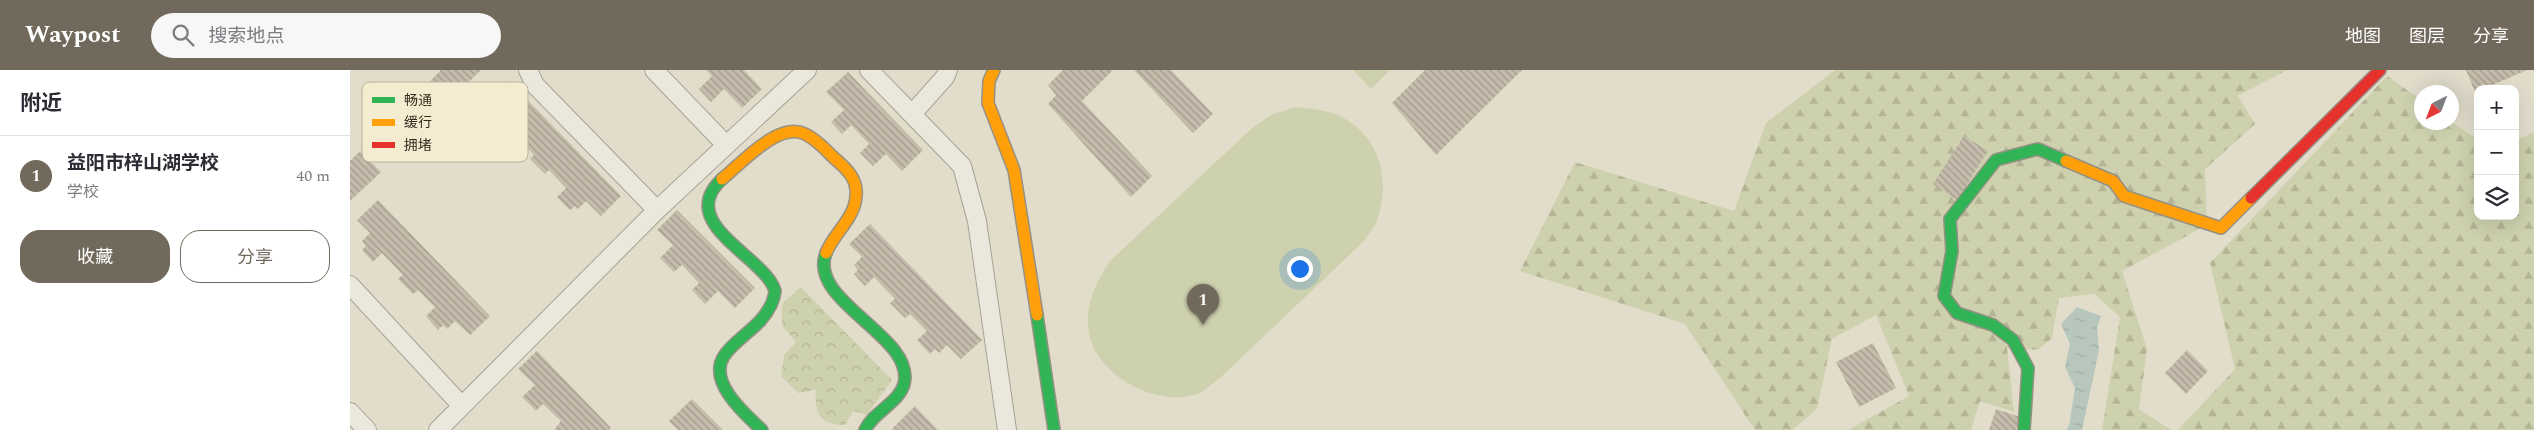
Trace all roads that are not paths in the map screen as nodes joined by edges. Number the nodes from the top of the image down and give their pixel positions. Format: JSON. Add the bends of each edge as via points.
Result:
{"nodes":[{"id":1,"x":528,"y":70,"type":"edge"},
{"id":2,"x":654,"y":70,"type":"edge"},
{"id":3,"x":807,"y":70,"type":"edge"},
{"id":4,"x":869,"y":70,"type":"edge"},
{"id":5,"x":948,"y":70,"type":"edge"},
{"id":6,"x":994,"y":70,"type":"edge"},
{"id":7,"x":2380,"y":70,"type":"edge"},
{"id":8,"x":912,"y":114,"type":"junction"},
{"id":9,"x":726,"y":145,"type":"junction"},
{"id":10,"x":657,"y":210,"type":"junction"},
{"id":11,"x":350,"y":285,"type":"edge"},
{"id":12,"x":461,"y":405,"type":"junction"},
{"id":13,"x":350,"y":412,"type":"edge"},
{"id":14,"x":367,"y":430,"type":"edge"},
{"id":15,"x":438,"y":430,"type":"edge"},
{"id":16,"x":762,"y":430,"type":"edge"},
{"id":17,"x":865,"y":430,"type":"edge"},
{"id":18,"x":1007,"y":430,"type":"edge"},
{"id":19,"x":1054,"y":430,"type":"edge"},
{"id":20,"x":2024,"y":430,"type":"edge"}],
"edges":[{"from":1,"to":10,"type":"street","via":[[535,85]]},
{"from":2,"to":9,"type":"street"},
{"from":3,"to":9,"type":"street"},
{"from":4,"to":8,"type":"street"},
{"from":5,"to":8,"type":"street"},
{"from":6,"to":19,"type":"street","via":[[986,96],[995,126],[1011,159],[1018,189]]},
{"from":7,"to":20,"type":"street","via":[[2221,228],[2124,196],[2112,180],[2038,149],[1996,160],[1950,219],[1952,250],[1944,296],[1957,313],[1994,325],[2013,340],[2028,368]]},
{"from":8,"to":18,"type":"street","via":[[962,166],[977,221]]},
{"from":9,"to":10,"type":"street"},
{"from":10,"to":12,"type":"street"},
{"from":11,"to":12,"type":"street"},
{"from":12,"to":15,"type":"street"},
{"from":13,"to":14,"type":"street"},
{"from":16,"to":17,"type":"street","via":[[725,393],[719,367],[723,357],[767,314],[774,304],[775,292],[770,280],[716,228],[709,214],[710,200],[715,187],[764,143],[796,130],[808,133],[853,178],[856,190],[850,217],[827,245],[826,278],[899,356],[904,371],[904,384],[898,394],[868,423]]}]}
